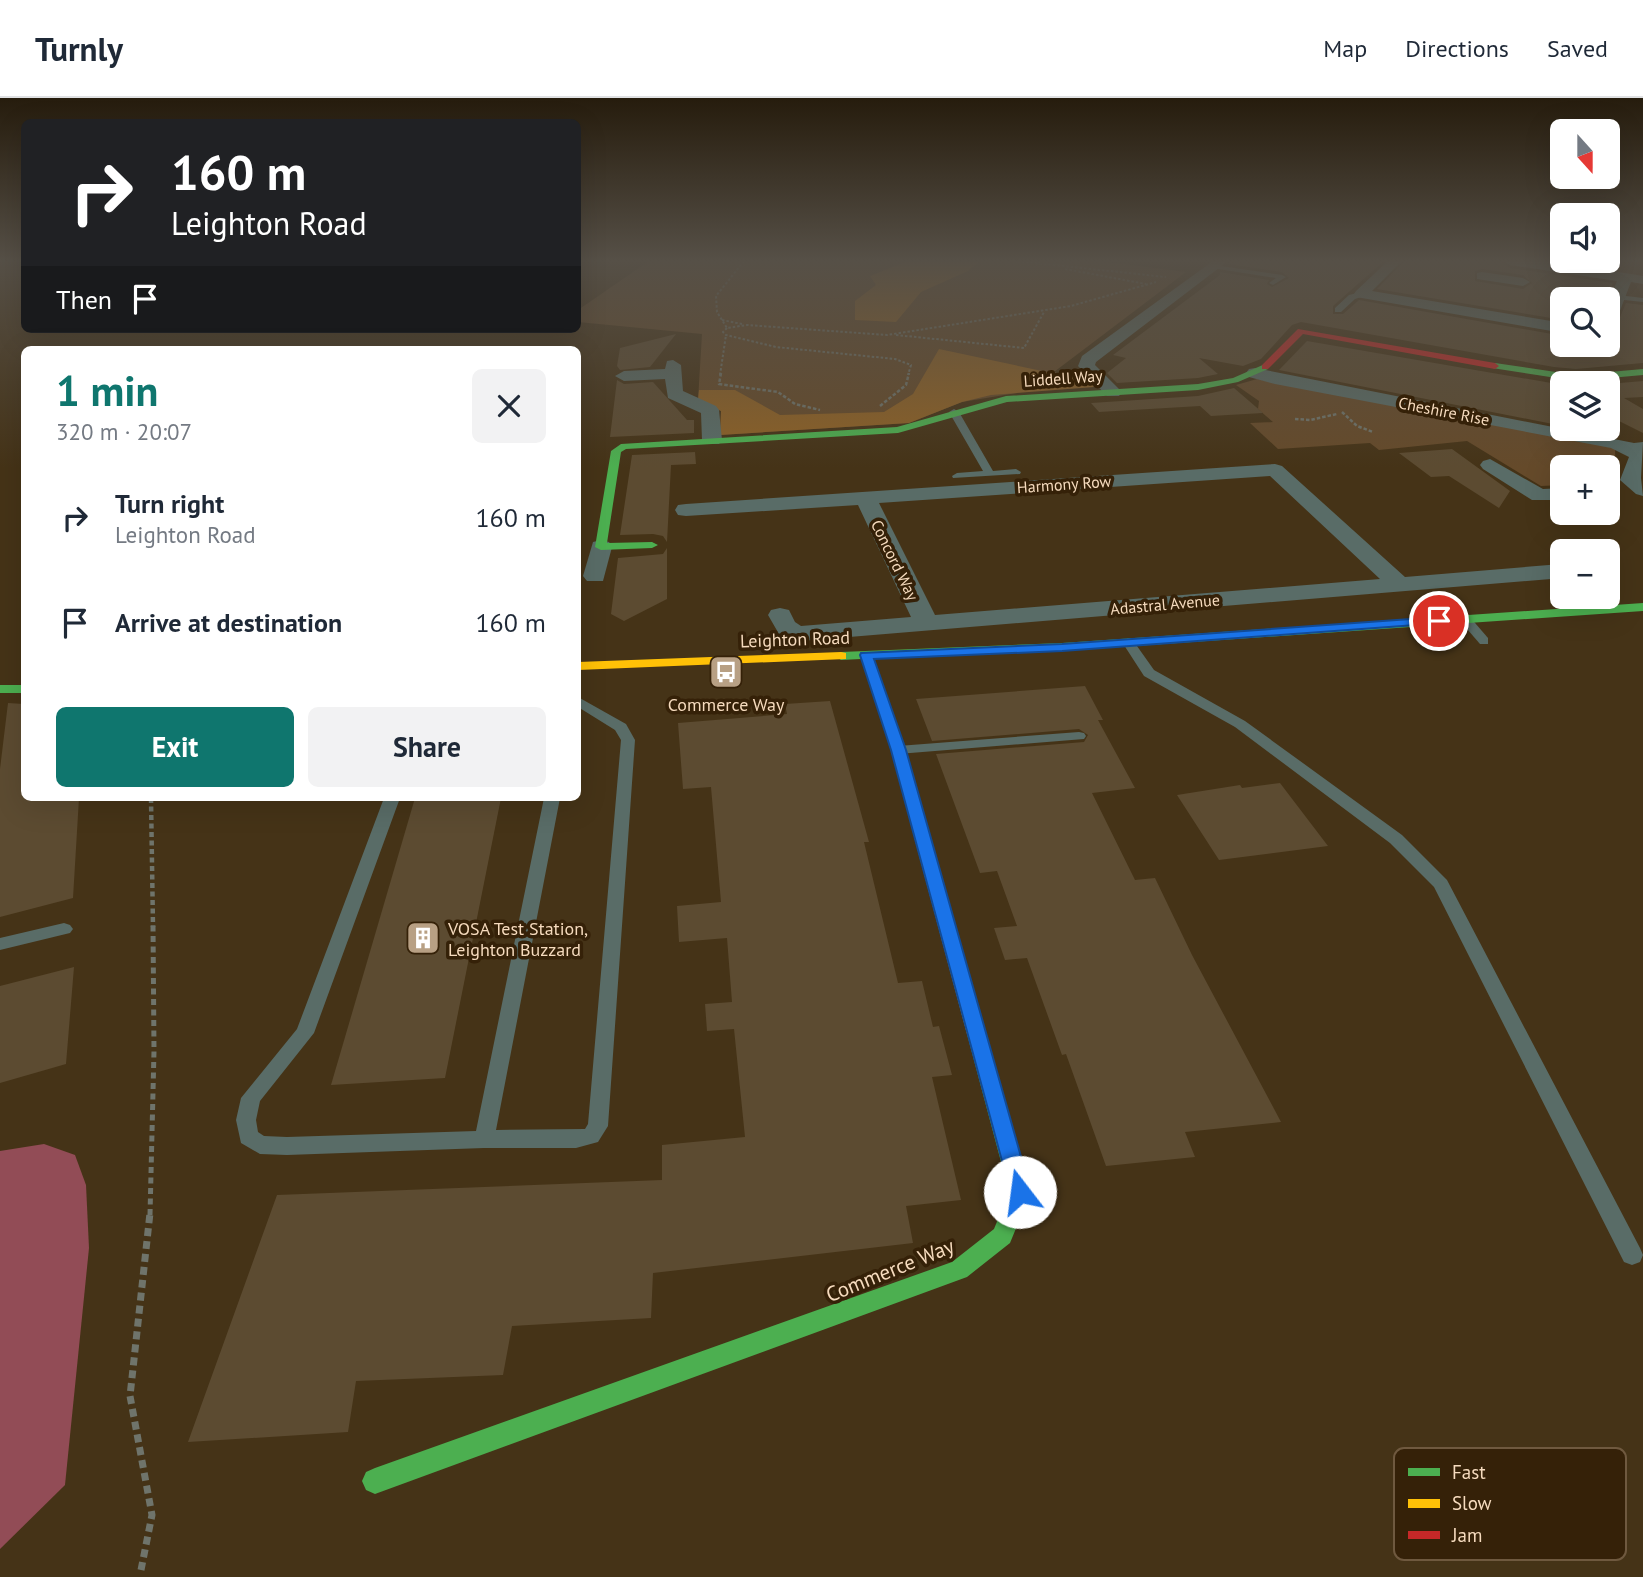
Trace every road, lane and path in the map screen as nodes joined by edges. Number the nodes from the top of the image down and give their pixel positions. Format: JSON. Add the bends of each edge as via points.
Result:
{"nodes":[{"id":1,"x":724,"y":330,"type":"edge"},
{"id":2,"x":817,"y":330,"type":"edge"},
{"id":3,"x":920,"y":330,"type":"edge"},
{"id":4,"x":1034,"y":330,"type":"edge"},
{"id":5,"x":1128,"y":330,"type":"edge"},
{"id":6,"x":726,"y":335,"type":"junction"},
{"id":7,"x":887,"y":335,"type":"junction"},
{"id":8,"x":1643,"y":372,"type":"edge"},
{"id":9,"x":1255,"y":373,"type":"junction"},
{"id":10,"x":624,"y":376,"type":"dead end"},
{"id":11,"x":1113,"y":392,"type":"junction"},
{"id":12,"x":873,"y":407,"type":"dead end"},
{"id":13,"x":1345,"y":409,"type":"dead end"},
{"id":14,"x":828,"y":411,"type":"dead end"},
{"id":15,"x":954,"y":412,"type":"junction"},
{"id":16,"x":1342,"y":413,"type":"junction"},
{"id":17,"x":1295,"y":419,"type":"dead end"},
{"id":18,"x":1373,"y":432,"type":"dead end"},
{"id":19,"x":712,"y":440,"type":"junction"},
{"id":20,"x":1638,"y":448,"type":"edge"},
{"id":21,"x":1490,"y":465,"type":"dead end"},
{"id":22,"x":1016,"y":472,"type":"dead end"},
{"id":23,"x":990,"y":474,"type":"junction"},
{"id":24,"x":957,"y":476,"type":"dead end"},
{"id":25,"x":1620,"y":489,"type":"edge"},
{"id":26,"x":1640,"y":489,"type":"edge"},
{"id":27,"x":1550,"y":495,"type":"edge"},
{"id":28,"x":1539,"y":496,"type":"junction"},
{"id":29,"x":865,"y":497,"type":"junction"},
{"id":30,"x":1505,"y":501,"type":"dead end"},
{"id":31,"x":687,"y":510,"type":"dead end"},
{"id":32,"x":652,"y":545,"type":"dead end"},
{"id":33,"x":601,"y":547,"type":"junction"},
{"id":34,"x":1550,"y":571,"type":"edge"},
{"id":35,"x":595,"y":576,"type":"dead end"},
{"id":36,"x":1398,"y":583,"type":"junction"},
{"id":37,"x":1643,"y":607,"type":"edge"},
{"id":38,"x":780,"y":615,"type":"dead end"},
{"id":39,"x":1026,"y":616,"type":"junction"},
{"id":40,"x":1465,"y":619,"type":"junction"},
{"id":41,"x":926,"y":624,"type":"junction"},
{"id":42,"x":1484,"y":641,"type":"dead end"},
{"id":43,"x":1128,"y":642,"type":"junction"},
{"id":44,"x":1041,"y":648,"type":"junction"},
{"id":45,"x":866,"y":655,"type":"junction"},
{"id":46,"x":581,"y":667,"type":"edge"},
{"id":47,"x":21,"y":688,"type":"edge"},
{"id":48,"x":0,"y":689,"type":"edge"},
{"id":49,"x":581,"y":703,"type":"edge"},
{"id":50,"x":1079,"y":736,"type":"dead end"},
{"id":51,"x":898,"y":750,"type":"junction"},
{"id":52,"x":151,"y":801,"type":"edge"},
{"id":53,"x":391,"y":801,"type":"edge"},
{"id":54,"x":551,"y":801,"type":"edge"},
{"id":55,"x":64,"y":929,"type":"dead end"},
{"id":56,"x":0,"y":944,"type":"edge"},
{"id":57,"x":484,"y":1139,"type":"junction"},
{"id":58,"x":1632,"y":1255,"type":"dead end"},
{"id":59,"x":375,"y":1481,"type":"dead end"},
{"id":60,"x":141,"y":1570,"type":"dead end"}],
"edges":[{"from":1,"to":6,"type":"path"},
{"from":2,"to":7,"type":"path"},
{"from":3,"to":7,"type":"path"},
{"from":4,"to":7,"type":"path","via":[[1024,348]]},
{"from":5,"to":11,"type":"street","via":[[1086,366]]},
{"from":6,"to":12,"type":"path","via":[[776,348],[895,359],[911,365],[906,385],[884,405]]},
{"from":6,"to":14,"type":"path","via":[[719,384],[778,392],[794,404]]},
{"from":8,"to":9,"type":"street","name":"Liddell Way","via":[[1554,376],[1301,331],[1270,365]]},
{"from":9,"to":11,"type":"street","name":"Liddell Way","via":[[1198,387]]},
{"from":9,"to":20,"type":"street","name":"Cheshire Rise"},
{"from":10,"to":19,"type":"street","via":[[673,370],[674,394],[710,410]]},
{"from":11,"to":15,"type":"street","name":"Liddell Way","via":[[1006,399]]},
{"from":13,"to":16,"type":"path"},
{"from":15,"to":19,"type":"street","name":"Liddell Way","via":[[898,430]]},
{"from":15,"to":23,"type":"lane"},
{"from":16,"to":17,"type":"path"},
{"from":16,"to":18,"type":"path"},
{"from":19,"to":33,"type":"street","name":"Liddell Way","via":[[636,444],[616,451]]},
{"from":20,"to":26,"type":"street","via":[[1630,480]]},
{"from":21,"to":28,"type":"street"},
{"from":22,"to":23,"type":"lane"},
{"from":23,"to":24,"type":"lane"},
{"from":25,"to":26,"type":"street"},
{"from":27,"to":28,"type":"street"},
{"from":28,"to":30,"type":"street"},
{"from":29,"to":31,"type":"street","name":"Harmony Row"},
{"from":29,"to":36,"type":"street","name":"Harmony Row","via":[[1275,470]]},
{"from":29,"to":41,"type":"street","name":"Concord Way"},
{"from":32,"to":33,"type":"street"},
{"from":33,"to":35,"type":"street"},
{"from":34,"to":36,"type":"street","name":"Adastral Avenue"},
{"from":36,"to":39,"type":"street","name":"Adastral Avenue"},
{"from":37,"to":40,"type":"street","name":"Leighton Road"},
{"from":38,"to":41,"type":"street","name":"Adastral Avenue","via":[[790,632],[801,633]]},
{"from":39,"to":41,"type":"street","name":"Adastral Avenue"},
{"from":39,"to":44,"type":"street"},
{"from":40,"to":42,"type":"lane"},
{"from":40,"to":43,"type":"street","name":"Leighton Road"},
{"from":43,"to":44,"type":"street","name":"Leighton Road"},
{"from":43,"to":58,"type":"lane","via":[[1149,673],[1251,733],[1396,839],[1441,884]]},
{"from":44,"to":45,"type":"street","name":"Leighton Road"},
{"from":45,"to":46,"type":"street","name":"Leighton Road"},
{"from":45,"to":51,"type":"street","name":"Commerce Way"},
{"from":47,"to":48,"type":"street"},
{"from":49,"to":57,"type":"lane","via":[[621,727],[628,740],[598,1126],[591,1136],[576,1139]]},
{"from":50,"to":51,"type":"lane"},
{"from":51,"to":59,"type":"street","name":"Commerce Way","via":[[1020,1192],[1002,1236],[959,1270]]},
{"from":52,"to":60,"type":"path","via":[[152,1199],[130,1396],[152,1514]]},
{"from":53,"to":57,"type":"lane","via":[[306,1033],[251,1098],[248,1137],[260,1145],[287,1146]]},
{"from":54,"to":57,"type":"lane"},
{"from":55,"to":56,"type":"lane"}]}
